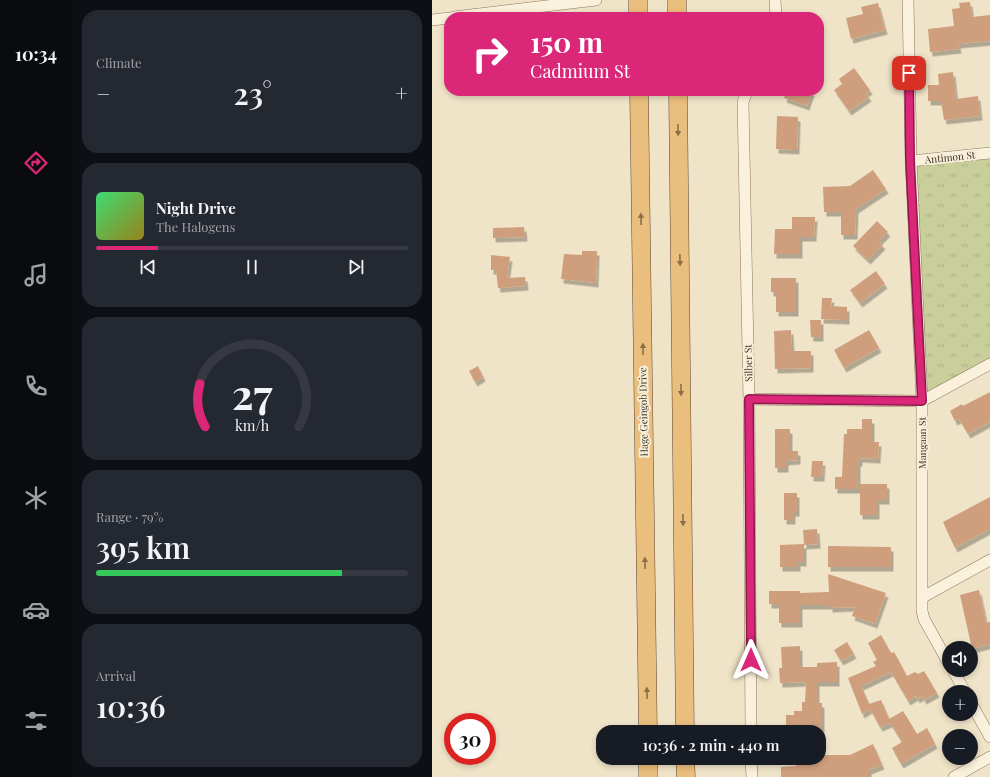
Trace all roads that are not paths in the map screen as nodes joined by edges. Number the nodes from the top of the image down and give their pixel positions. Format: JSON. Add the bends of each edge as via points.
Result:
{"nodes":[{"id":1,"x":596,"y":0,"type":"edge"},
{"id":2,"x":638,"y":0,"type":"edge"},
{"id":3,"x":677,"y":0,"type":"edge"},
{"id":4,"x":775,"y":0,"type":"edge"},
{"id":5,"x":908,"y":0,"type":"edge"},
{"id":6,"x":496,"y":12,"type":"edge"},
{"id":7,"x":638,"y":12,"type":"edge"},
{"id":8,"x":677,"y":12,"type":"edge"},
{"id":9,"x":776,"y":12,"type":"edge"},
{"id":10,"x":444,"y":19,"type":"edge"},
{"id":11,"x":432,"y":20,"type":"edge"},
{"id":12,"x":639,"y":96,"type":"edge"},
{"id":13,"x":678,"y":96,"type":"edge"},
{"id":14,"x":746,"y":96,"type":"edge"},
{"id":15,"x":990,"y":153,"type":"edge"},
{"id":16,"x":910,"y":161,"type":"junction"},
{"id":17,"x":990,"y":364,"type":"edge"},
{"id":18,"x":749,"y":399,"type":"junction"},
{"id":19,"x":922,"y":401,"type":"junction"},
{"id":20,"x":990,"y":560,"type":"edge"},
{"id":21,"x":923,"y":598,"type":"junction"},
{"id":22,"x":942,"y":651,"type":"edge"},
{"id":23,"x":978,"y":716,"type":"edge"},
{"id":24,"x":648,"y":725,"type":"edge"},
{"id":25,"x":685,"y":725,"type":"edge"},
{"id":26,"x":751,"y":725,"type":"edge"},
{"id":27,"x":990,"y":737,"type":"edge"},
{"id":28,"x":990,"y":757,"type":"edge"},
{"id":29,"x":648,"y":765,"type":"edge"},
{"id":30,"x":685,"y":765,"type":"edge"},
{"id":31,"x":751,"y":765,"type":"edge"},
{"id":32,"x":648,"y":777,"type":"edge"},
{"id":33,"x":686,"y":777,"type":"edge"},
{"id":34,"x":752,"y":777,"type":"edge"},
{"id":35,"x":954,"y":777,"type":"edge"}],
"edges":[{"from":1,"to":6,"type":"street"},
{"from":2,"to":7,"type":"highway"},
{"from":3,"to":8,"type":"highway"},
{"from":4,"to":9,"type":"street"},
{"from":5,"to":16,"type":"street","name":"Mangaan St"},
{"from":10,"to":11,"type":"street"},
{"from":24,"to":12,"type":"highway","name":"Hage Geingob Drive","one_way":true},
{"from":13,"to":25,"type":"highway","one_way":true},
{"from":14,"to":18,"type":"street","name":"Silber St","via":[[743,102]]},
{"from":15,"to":16,"type":"street","name":"Antimon St"},
{"from":16,"to":19,"type":"street","name":"Mangaan St"},
{"from":17,"to":19,"type":"street"},
{"from":18,"to":19,"type":"street"},
{"from":18,"to":26,"type":"street","name":"Silber St"},
{"from":19,"to":21,"type":"street","name":"Mangaan St"},
{"from":20,"to":21,"type":"street"},
{"from":21,"to":22,"type":"street","name":"Mangaan St","via":[[922,615]]},
{"from":23,"to":27,"type":"street"},
{"from":28,"to":35,"type":"street"},
{"from":29,"to":32,"type":"highway"},
{"from":30,"to":33,"type":"highway"},
{"from":31,"to":34,"type":"street"}]}
